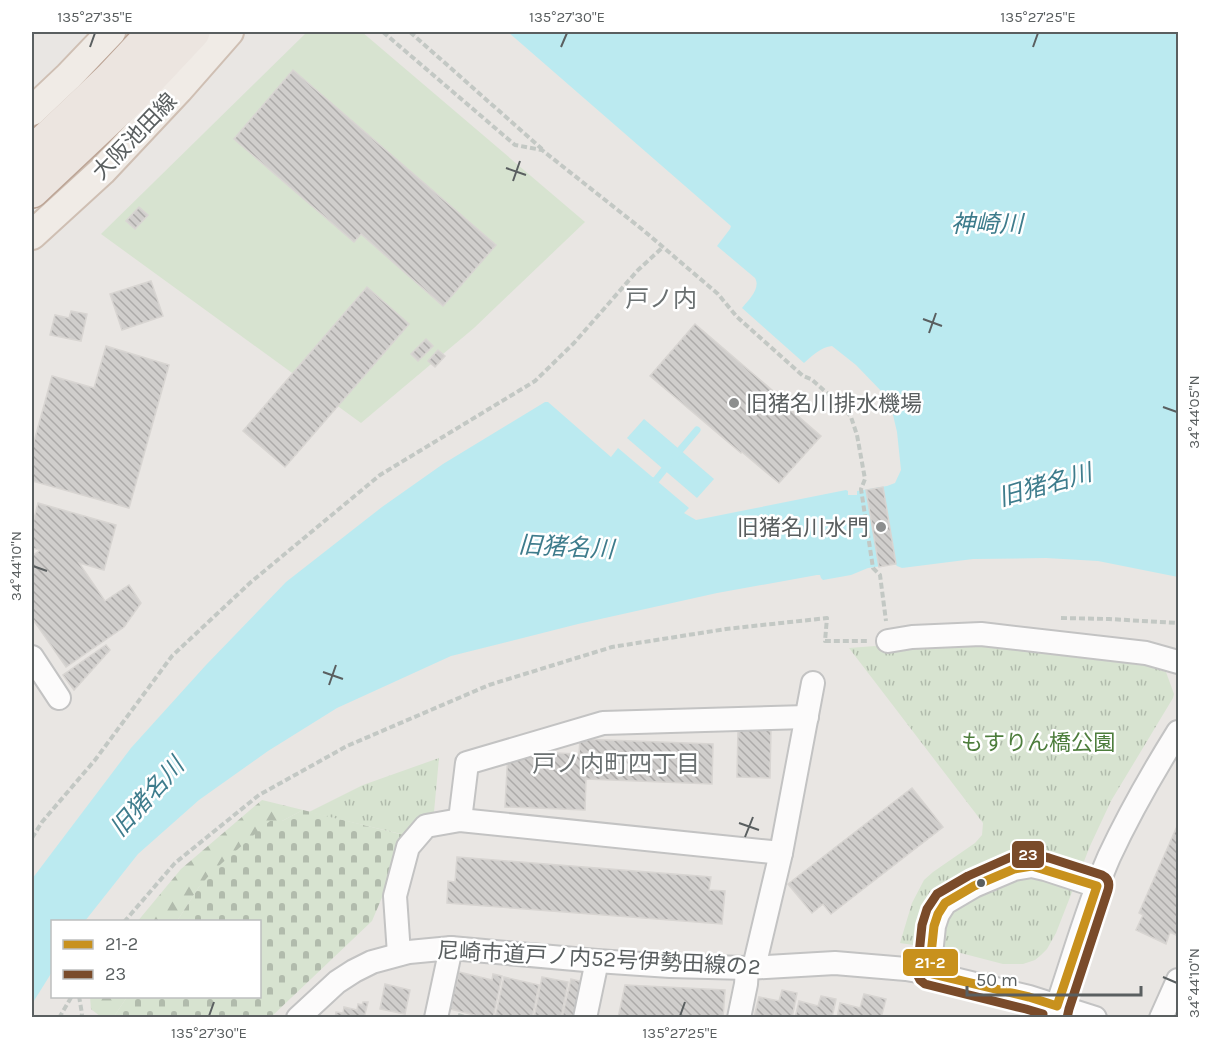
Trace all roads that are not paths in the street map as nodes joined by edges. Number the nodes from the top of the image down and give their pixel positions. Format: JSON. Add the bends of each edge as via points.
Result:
{"nodes":[{"id":1,"x":111,"y":32,"type":"edge"},
{"id":2,"x":154,"y":32,"type":"edge"},
{"id":3,"x":193,"y":32,"type":"edge"},
{"id":4,"x":229,"y":32,"type":"edge"},
{"id":5,"x":32,"y":111,"type":"edge"},
{"id":6,"x":32,"y":153,"type":"edge"},
{"id":7,"x":32,"y":191,"type":"edge"},
{"id":8,"x":32,"y":235,"type":"edge"},
{"id":9,"x":888,"y":641,"type":"road end"},
{"id":10,"x":32,"y":657,"type":"edge"},
{"id":11,"x":1179,"y":662,"type":"edge"},
{"id":12,"x":813,"y":683,"type":"dead end"},
{"id":13,"x":59,"y":698,"type":"dead end"},
{"id":14,"x":807,"y":717,"type":"junction"},
{"id":15,"x":1179,"y":732,"type":"edge"},
{"id":16,"x":460,"y":820,"type":"junction"},
{"id":17,"x":781,"y":853,"type":"junction"},
{"id":18,"x":1098,"y":886,"type":"junction"},
{"id":19,"x":451,"y":948,"type":"junction"},
{"id":20,"x":399,"y":954,"type":"junction"},
{"id":21,"x":597,"y":961,"type":"junction"},
{"id":22,"x":751,"y":968,"type":"junction"},
{"id":23,"x":929,"y":973,"type":"junction"},
{"id":24,"x":1179,"y":980,"type":"edge"},
{"id":25,"x":1056,"y":1012,"type":"edge"},
{"id":26,"x":298,"y":1017,"type":"edge"},
{"id":27,"x":436,"y":1017,"type":"edge"},
{"id":28,"x":585,"y":1017,"type":"edge"},
{"id":29,"x":739,"y":1017,"type":"edge"},
{"id":30,"x":1095,"y":1017,"type":"edge"},
{"id":31,"x":1161,"y":1017,"type":"edge"}],
"edges":[{"from":1,"to":5,"type":"main road"},
{"from":2,"to":6,"type":"highway"},
{"from":3,"to":7,"type":"highway","via":[[133,96]]},
{"from":4,"to":8,"type":"main road","name":"大阪池田線","via":[[102,171]]},
{"from":9,"to":11,"type":"street","via":[[981,634],[1146,653]]},
{"from":10,"to":13,"type":"street"},
{"from":12,"to":14,"type":"street"},
{"from":14,"to":16,"type":"street","via":[[603,723],[467,763]]},
{"from":14,"to":17,"type":"street"},
{"from":15,"to":18,"type":"street","via":[[1125,823]]},
{"from":16,"to":17,"type":"street"},
{"from":16,"to":20,"type":"street","via":[[426,826],[408,847],[395,896]]},
{"from":17,"to":22,"type":"street"},
{"from":18,"to":23,"type":"street","via":[[1032,866],[1014,869],[975,886],[945,903],[938,914]]},
{"from":18,"to":25,"type":"street"},
{"from":19,"to":20,"type":"street","name":"尼崎市道戸ノ内52号伊勢田線の2"},
{"from":19,"to":21,"type":"street","name":"尼崎市道戸ノ内52号伊勢田線の2"},
{"from":19,"to":27,"type":"street"},
{"from":20,"to":26,"type":"street","name":"尼崎市道戸ノ内52号伊勢田線の2","via":[[354,971]]},
{"from":21,"to":22,"type":"street","name":"尼崎市道戸ノ内52号伊勢田線の2"},
{"from":21,"to":28,"type":"street"},
{"from":22,"to":23,"type":"street","name":"尼崎市道戸ノ内52号伊勢田線の2","via":[[835,963]]},
{"from":22,"to":29,"type":"street"},
{"from":23,"to":25,"type":"street","name":"尼崎市道戸ノ内52号伊勢田線の2","via":[[1029,997]]},
{"from":24,"to":31,"type":"street"},
{"from":25,"to":30,"type":"street","name":"尼崎市道戸ノ内52号伊勢田線の2"}]}
